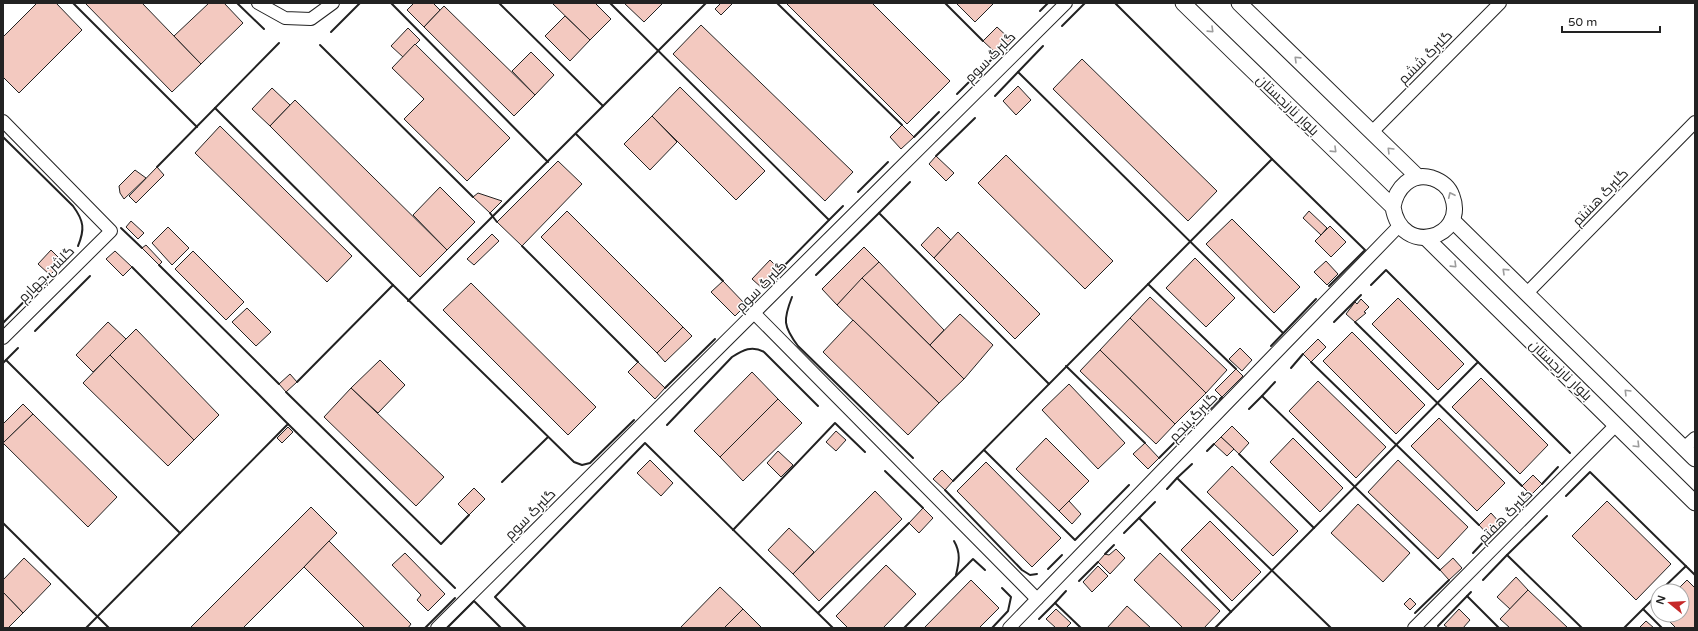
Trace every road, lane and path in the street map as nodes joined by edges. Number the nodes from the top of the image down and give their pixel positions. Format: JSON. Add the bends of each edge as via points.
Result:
{"nodes":[{"id":1,"x":258,"y":3,"type":"edge"},
{"id":2,"x":333,"y":3,"type":"edge"},
{"id":3,"x":1066,"y":3,"type":"edge"},
{"id":4,"x":1183,"y":3,"type":"edge"},
{"id":5,"x":1238,"y":3,"type":"edge"},
{"id":6,"x":1500,"y":3,"type":"edge"},
{"id":7,"x":3,"y":121,"type":"edge"},
{"id":8,"x":1695,"y":122,"type":"edge"},
{"id":9,"x":1372,"y":132,"type":"junction"},
{"id":10,"x":1418,"y":178,"type":"junction"},
{"id":11,"x":1393,"y":207,"type":"junction"},
{"id":12,"x":1452,"y":220,"type":"junction"},
{"id":13,"x":1400,"y":226,"type":"junction"},
{"id":14,"x":1426,"y":238,"type":"junction"},
{"id":15,"x":1527,"y":293,"type":"junction"},
{"id":16,"x":754,"y":313,"type":"junction"},
{"id":17,"x":3,"y":338,"type":"edge"},
{"id":18,"x":1616,"y":425,"type":"junction"},
{"id":19,"x":1691,"y":448,"type":"edge"},
{"id":20,"x":1695,"y":503,"type":"edge"},
{"id":21,"x":1037,"y":599,"type":"junction"},
{"id":22,"x":437,"y":628,"type":"edge"},
{"id":23,"x":1009,"y":628,"type":"edge"},
{"id":24,"x":1414,"y":628,"type":"edge"}],
"edges":[{"from":1,"to":2,"type":"street","via":[[285,18],[311,19]]},
{"from":3,"to":16,"type":"street","name":"گلبرگ سوم"},
{"from":4,"to":11,"type":"street","name":"بلوار نارنجستان","one_way":true},
{"from":9,"to":5,"type":"street","one_way":true},
{"from":6,"to":9,"type":"street","name":"گلبرگ ششم"},
{"from":7,"to":17,"type":"street","name":"گلشن چهارم","via":[[111,231]]},
{"from":8,"to":15,"type":"street","name":"گلبرگ هشتم"},
{"from":10,"to":9,"type":"street","one_way":true},
{"from":10,"to":11,"type":"street","via":[[1403,185],[1398,191]]},
{"from":12,"to":10,"type":"street","one_way":true,"via":[[1454,211],[1451,192],[1437,180],[1428,177]]},
{"from":11,"to":13,"type":"street","name":"بلوار نارنجستان"},
{"from":12,"to":14,"type":"street","via":[[1442,232]]},
{"from":15,"to":12,"type":"street","one_way":true},
{"from":13,"to":14,"type":"street","name":"بلوار نارنجستان","via":[[1412,235]]},
{"from":13,"to":21,"type":"street","name":"گلبرگ پنجم"},
{"from":14,"to":18,"type":"street","name":"بلوار نارنجستان","one_way":true},
{"from":19,"to":15,"type":"street","one_way":true},
{"from":16,"to":21,"type":"street"},
{"from":16,"to":22,"type":"street","name":"گلبرگ سوم"},
{"from":18,"to":20,"type":"street","name":"بلوار نارنجستان","one_way":true},
{"from":18,"to":24,"type":"street","name":"گلبرگ هفتم"},
{"from":21,"to":23,"type":"street","name":"گلبرگ پنجم"}]}
